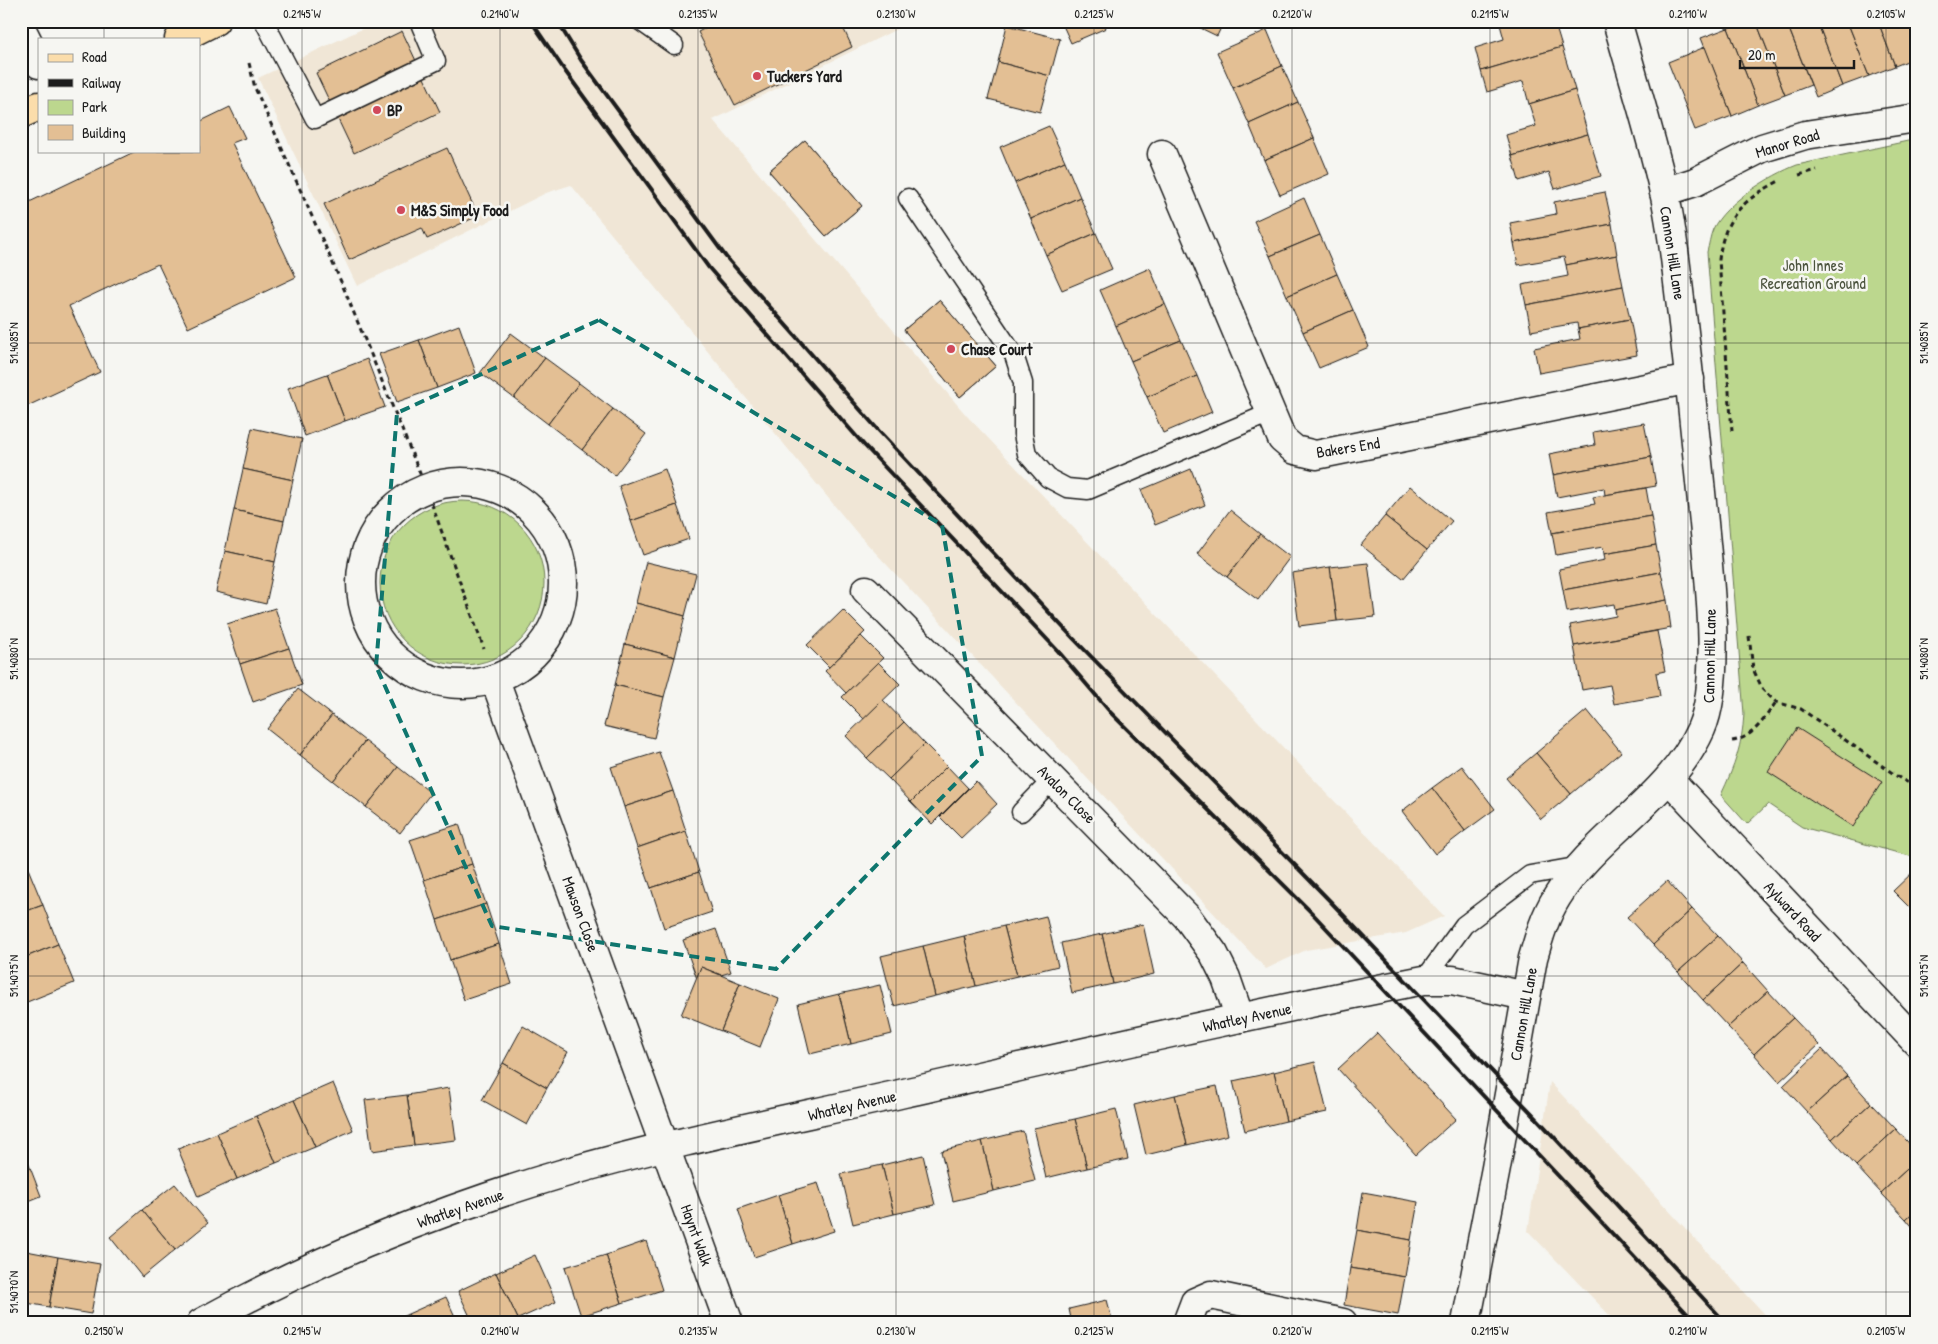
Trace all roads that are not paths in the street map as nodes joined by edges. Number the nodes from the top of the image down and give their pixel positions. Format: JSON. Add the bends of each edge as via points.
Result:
{"nodes":[{"id":1,"x":215,"y":21,"type":"edge"},
{"id":2,"x":264,"y":21,"type":"edge"},
{"id":3,"x":419,"y":21,"type":"edge"},
{"id":4,"x":640,"y":21,"type":"edge"},
{"id":5,"x":1617,"y":21,"type":"edge"},
{"id":6,"x":21,"y":28,"type":"edge"},
{"id":7,"x":181,"y":38,"type":"edge"},
{"id":8,"x":674,"y":45,"type":"dead end"},
{"id":9,"x":38,"y":62,"type":"edge"},
{"id":10,"x":38,"y":106,"type":"edge"},
{"id":11,"x":21,"y":114,"type":"edge"},
{"id":12,"x":1917,"y":118,"type":"edge"},
{"id":13,"x":1162,"y":154,"type":"dead end"},
{"id":14,"x":1664,"y":192,"type":"junction"},
{"id":15,"x":908,"y":198,"type":"dead end"},
{"id":16,"x":1690,"y":379,"type":"junction"},
{"id":17,"x":1270,"y":413,"type":"junction"},
{"id":18,"x":866,"y":590,"type":"dead end"},
{"id":19,"x":495,"y":680,"type":"junction"},
{"id":20,"x":1669,"y":779,"type":"junction"},
{"id":21,"x":1053,"y":780,"type":"junction"},
{"id":22,"x":1021,"y":812,"type":"dead end"},
{"id":23,"x":1581,"y":866,"type":"junction"},
{"id":24,"x":1424,"y":980,"type":"junction"},
{"id":25,"x":1526,"y":996,"type":"junction"},
{"id":26,"x":1240,"y":1018,"type":"junction"},
{"id":27,"x":1917,"y":1043,"type":"edge"},
{"id":28,"x":666,"y":1148,"type":"junction"},
{"id":29,"x":200,"y":1323,"type":"edge"},
{"id":30,"x":729,"y":1323,"type":"edge"},
{"id":31,"x":1187,"y":1323,"type":"edge"},
{"id":32,"x":1343,"y":1323,"type":"edge"},
{"id":33,"x":1466,"y":1323,"type":"edge"}],
"edges":[{"from":1,"to":7,"type":"main road"},
{"from":2,"to":3,"type":"lane","via":[[315,119],[436,61]]},
{"from":4,"to":8,"type":"lane"},
{"from":5,"to":14,"type":"street","name":"Cannon Hill Lane"},
{"from":6,"to":9,"type":"street"},
{"from":10,"to":11,"type":"main road"},
{"from":12,"to":14,"type":"street","name":"Manor Road","via":[[1805,135],[1762,148],[1695,182]]},
{"from":13,"to":17,"type":"street","name":"Bakers End"},
{"from":14,"to":16,"type":"street","name":"Cannon Hill Lane"},
{"from":15,"to":17,"type":"lane","via":[[1014,355],[1023,383],[1027,454],[1048,478],[1067,488],[1088,490]]},
{"from":16,"to":17,"type":"street","name":"Bakers End","via":[[1316,455],[1295,450],[1282,439]]},
{"from":16,"to":20,"type":"street","name":"Cannon Hill Lane","via":[[1712,618],[1711,698],[1707,716],[1692,746]]},
{"from":18,"to":21,"type":"street","name":"Avalon Close"},
{"from":19,"to":19,"type":"street","via":[[524,665],[550,634],[560,612],[564,581],[558,549],[542,521],[519,498],[490,485],[458,481],[426,488],[395,505],[373,533],[361,566],[361,601],[367,618],[373,634],[395,661],[426,680],[461,686]]},
{"from":19,"to":28,"type":"street","name":"Mawson Close"},
{"from":20,"to":23,"type":"street","name":"Cannon Hill Lane"},
{"from":20,"to":27,"type":"street","name":"Aylward Road"},
{"from":21,"to":22,"type":"lane"},
{"from":21,"to":26,"type":"street","name":"Avalon Close","via":[[1186,917],[1214,954]]},
{"from":23,"to":24,"type":"lane","via":[[1530,875],[1464,925]]},
{"from":23,"to":25,"type":"street","name":"Cannon Hill Lane","via":[[1557,896],[1542,926]]},
{"from":24,"to":25,"type":"street","name":"Whatley Avenue","via":[[1452,980]]},
{"from":24,"to":26,"type":"street","name":"Whatley Avenue"},
{"from":25,"to":33,"type":"street","name":"Cannon Hill Lane"},
{"from":26,"to":28,"type":"street","name":"Whatley Avenue"},
{"from":28,"to":29,"type":"street","name":"Whatley Avenue","via":[[561,1174],[413,1224],[326,1259]]},
{"from":28,"to":30,"type":"street","name":"Haynt Walk"},
{"from":31,"to":32,"type":"street","via":[[1195,1302],[1211,1295]]}]}
